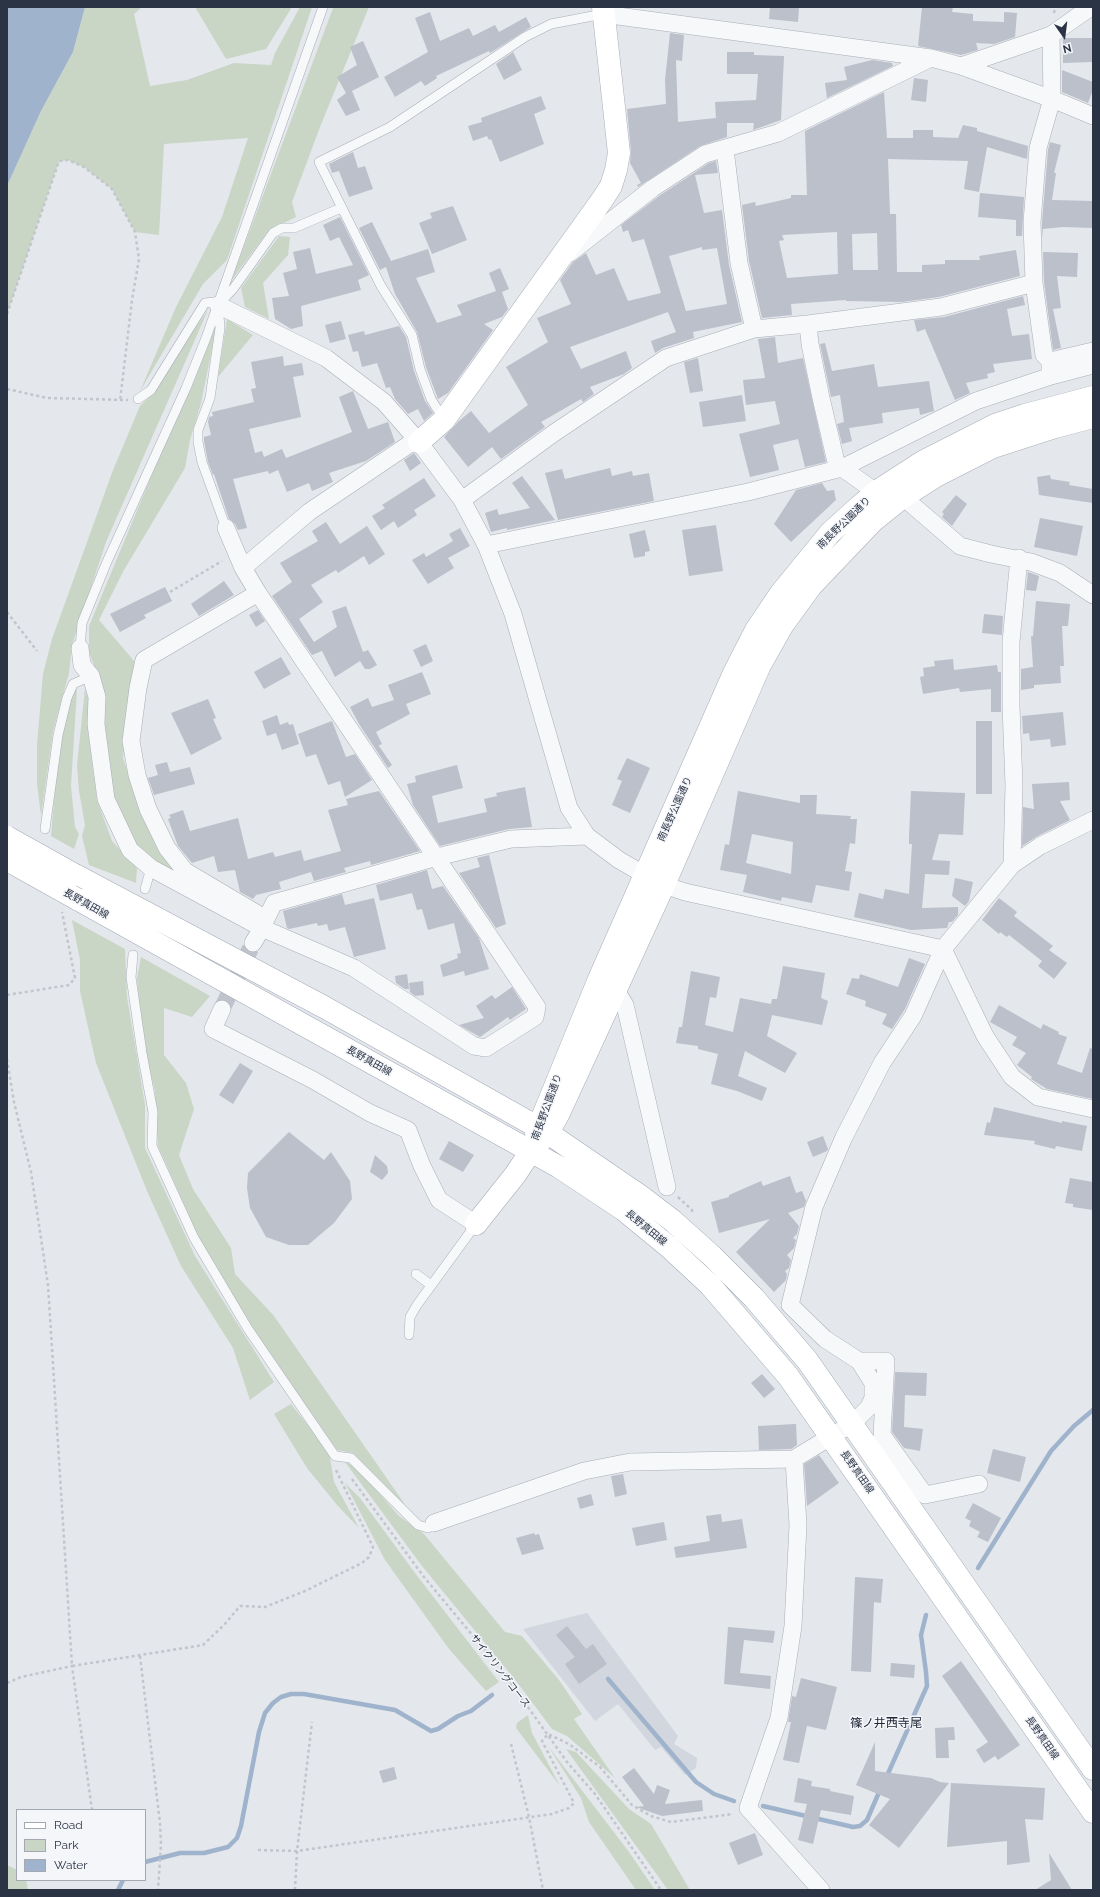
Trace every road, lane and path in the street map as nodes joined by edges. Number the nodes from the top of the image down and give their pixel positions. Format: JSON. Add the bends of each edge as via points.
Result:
{"nodes":[{"id":1,"x":323,"y":7,"type":"edge"},
{"id":2,"x":1091,"y":7,"type":"edge"},
{"id":3,"x":603,"y":11,"type":"edge"},
{"id":4,"x":1051,"y":35,"type":"junction"},
{"id":5,"x":931,"y":58,"type":"junction"},
{"id":6,"x":961,"y":66,"type":"junction"},
{"id":7,"x":1052,"y":99,"type":"junction"},
{"id":8,"x":1093,"y":116,"type":"edge"},
{"id":9,"x":725,"y":149,"type":"junction"},
{"id":10,"x":341,"y":208,"type":"junction"},
{"id":11,"x":555,"y":266,"type":"junction"},
{"id":12,"x":1034,"y":283,"type":"junction"},
{"id":13,"x":218,"y":305,"type":"junction"},
{"id":14,"x":7,"y":314,"type":"edge"},
{"id":15,"x":808,"y":324,"type":"junction"},
{"id":16,"x":754,"y":329,"type":"junction"},
{"id":17,"x":1093,"y":351,"type":"edge"},
{"id":18,"x":1093,"y":365,"type":"edge"},
{"id":19,"x":1050,"y":368,"type":"junction"},
{"id":20,"x":7,"y":389,"type":"edge"},
{"id":21,"x":1093,"y":397,"type":"edge"},
{"id":22,"x":138,"y":399,"type":"joint"},
{"id":23,"x":120,"y":401,"type":"junction"},
{"id":24,"x":1093,"y":417,"type":"edge"},
{"id":25,"x":444,"y":420,"type":"junction"},
{"id":26,"x":418,"y":441,"type":"junction"},
{"id":27,"x":842,"y":468,"type":"junction"},
{"id":28,"x":876,"y":492,"type":"junction"},
{"id":29,"x":903,"y":497,"type":"junction"},
{"id":30,"x":462,"y":500,"type":"junction"},
{"id":31,"x":226,"y":528,"type":"joint"},
{"id":32,"x":486,"y":545,"type":"junction"},
{"id":33,"x":1019,"y":558,"type":"junction"},
{"id":34,"x":239,"y":560,"type":"junction"},
{"id":35,"x":170,"y":592,"type":"dead end"},
{"id":36,"x":258,"y":593,"type":"junction"},
{"id":37,"x":1093,"y":595,"type":"edge"},
{"id":38,"x":7,"y":612,"type":"edge"},
{"id":39,"x":80,"y":648,"type":"joint"},
{"id":40,"x":37,"y":651,"type":"dead end"},
{"id":41,"x":91,"y":676,"type":"junction"},
{"id":42,"x":1093,"y":820,"type":"edge"},
{"id":43,"x":45,"y":829,"type":"dead end"},
{"id":44,"x":587,"y":836,"type":"junction"},
{"id":45,"x":7,"y":837,"type":"edge"},
{"id":46,"x":437,"y":857,"type":"junction"},
{"id":47,"x":7,"y":860,"type":"edge"},
{"id":48,"x":1012,"y":865,"type":"junction"},
{"id":49,"x":151,"y":868,"type":"junction"},
{"id":50,"x":654,"y":880,"type":"junction"},
{"id":51,"x":145,"y":889,"type":"dead end"},
{"id":52,"x":69,"y":905,"type":"junction"},
{"id":53,"x":264,"y":923,"type":"junction"},
{"id":54,"x":253,"y":943,"type":"tunnel mouth"},
{"id":55,"x":943,"y":949,"type":"junction"},
{"id":56,"x":133,"y":955,"type":"dead end"},
{"id":57,"x":616,"y":990,"type":"junction"},
{"id":58,"x":7,"y":995,"type":"edge"},
{"id":59,"x":222,"y":1009,"type":"tunnel mouth"},
{"id":60,"x":7,"y":1059,"type":"edge"},
{"id":61,"x":1093,"y":1109,"type":"edge"},
{"id":62,"x":543,"y":1131,"type":"junction"},
{"id":63,"x":532,"y":1151,"type":"junction"},
{"id":64,"x":668,"y":1187,"type":"joint"},
{"id":65,"x":692,"y":1218,"type":"dead end"},
{"id":66,"x":476,"y":1224,"type":"junction"},
{"id":67,"x":416,"y":1274,"type":"dead end"},
{"id":68,"x":430,"y":1286,"type":"junction"},
{"id":69,"x":409,"y":1335,"type":"dead end"},
{"id":70,"x":879,"y":1392,"type":"junction"},
{"id":71,"x":853,"y":1423,"type":"junction"},
{"id":72,"x":831,"y":1436,"type":"junction"},
{"id":73,"x":875,"y":1439,"type":"junction"},
{"id":74,"x":335,"y":1456,"type":"junction"},
{"id":75,"x":794,"y":1459,"type":"junction"},
{"id":76,"x":979,"y":1484,"type":"dead end"},
{"id":77,"x":917,"y":1500,"type":"junction"},
{"id":78,"x":434,"y":1523,"type":"joint"},
{"id":79,"x":140,"y":1656,"type":"junction"},
{"id":80,"x":72,"y":1666,"type":"junction"},
{"id":81,"x":7,"y":1683,"type":"edge"},
{"id":82,"x":312,"y":1722,"type":"dead end"},
{"id":83,"x":548,"y":1734,"type":"junction"},
{"id":84,"x":511,"y":1744,"type":"dead end"},
{"id":85,"x":1093,"y":1769,"type":"edge"},
{"id":86,"x":748,"y":1808,"type":"junction"},
{"id":87,"x":92,"y":1809,"type":"edge"},
{"id":88,"x":1093,"y":1812,"type":"edge"},
{"id":89,"x":529,"y":1817,"type":"junction"},
{"id":90,"x":258,"y":1850,"type":"dead end"},
{"id":91,"x":297,"y":1850,"type":"junction"},
{"id":92,"x":158,"y":1890,"type":"edge"},
{"id":93,"x":295,"y":1890,"type":"edge"},
{"id":94,"x":543,"y":1890,"type":"edge"},
{"id":95,"x":661,"y":1890,"type":"edge"},
{"id":96,"x":821,"y":1890,"type":"edge"}],
"edges":[{"from":1,"to":13,"type":"lane"},
{"from":2,"to":4,"type":"street"},
{"from":3,"to":5,"type":"street"},
{"from":3,"to":10,"type":"lane","via":[[550,24],[525,37],[390,128],[319,162]]},
{"from":3,"to":11,"type":"main road","via":[[618,153],[616,170],[611,186]]},
{"from":4,"to":6,"type":"street"},
{"from":4,"to":7,"type":"street"},
{"from":5,"to":6,"type":"street"},
{"from":5,"to":9,"type":"street","via":[[778,133]]},
{"from":6,"to":7,"type":"street"},
{"from":7,"to":8,"type":"street"},
{"from":7,"to":12,"type":"street","via":[[1038,148],[1032,222]]},
{"from":9,"to":11,"type":"street","via":[[705,154],[653,188]]},
{"from":9,"to":16,"type":"street","via":[[739,263]]},
{"from":10,"to":13,"type":"lane","via":[[294,228],[282,228],[273,233],[233,289]]},
{"from":10,"to":25,"type":"lane","via":[[381,286],[412,335],[420,369],[431,399]]},
{"from":11,"to":25,"type":"main road"},
{"from":12,"to":15,"type":"street","via":[[941,307]]},
{"from":12,"to":19,"type":"street","via":[[1044,355]]},
{"from":13,"to":22,"type":"lane","via":[[214,302],[206,303],[152,390]]},
{"from":13,"to":26,"type":"street","via":[[326,358],[384,402]]},
{"from":13,"to":31,"type":"lane","via":[[219,336],[210,398],[198,430],[198,442],[202,462]]},
{"from":13,"to":39,"type":"lane","via":[[186,388],[82,623]]},
{"from":14,"to":23,"type":"path","via":[[59,161],[68,160],[84,167],[112,189],[135,232],[139,259]]},
{"from":15,"to":16,"type":"street"},
{"from":15,"to":27,"type":"street","via":[[820,398],[836,462]]},
{"from":16,"to":30,"type":"street","via":[[666,358],[554,432]]},
{"from":17,"to":19,"type":"street"},
{"from":18,"to":19,"type":"street"},
{"from":19,"to":27,"type":"street","via":[[976,401]]},
{"from":20,"to":23,"type":"path","via":[[47,398]]},
{"from":21,"to":28,"type":"main road","name":"南長野公園通り","via":[[995,425],[924,461]]},
{"from":22,"to":23,"type":"path"},
{"from":24,"to":29,"type":"main road","name":"南長野公園通り","via":[[1055,426],[993,447],[936,476]]},
{"from":25,"to":26,"type":"main road"},
{"from":26,"to":30,"type":"street"},
{"from":26,"to":34,"type":"street"},
{"from":27,"to":28,"type":"street"},
{"from":27,"to":32,"type":"street","via":[[748,492]]},
{"from":28,"to":50,"type":"main road","name":"南長野公園通り","via":[[830,533],[781,593],[756,630],[734,673]]},
{"from":29,"to":33,"type":"street","via":[[960,546]]},
{"from":29,"to":50,"type":"main road","name":"南長野公園通り","via":[[843,550],[811,586],[782,626],[760,665]]},
{"from":30,"to":32,"type":"street"},
{"from":31,"to":34,"type":"street"},
{"from":32,"to":44,"type":"street","via":[[513,614],[569,808]]},
{"from":33,"to":37,"type":"street","via":[[1060,573]]},
{"from":33,"to":48,"type":"street","via":[[1011,642],[1014,785]]},
{"from":34,"to":35,"type":"path"},
{"from":34,"to":36,"type":"street"},
{"from":36,"to":46,"type":"street"},
{"from":36,"to":53,"type":"street","via":[[144,660],[131,741],[137,775],[148,809],[167,848],[185,871]]},
{"from":38,"to":40,"type":"path"},
{"from":39,"to":41,"type":"street","via":[[82,665]]},
{"from":41,"to":43,"type":"lane","via":[[73,684],[67,698],[58,735]]},
{"from":41,"to":49,"type":"street","via":[[97,697],[96,724],[106,799],[130,850]]},
{"from":42,"to":48,"type":"street","via":[[1040,846]]},
{"from":44,"to":46,"type":"street","via":[[511,839]]},
{"from":44,"to":50,"type":"street","via":[[619,860]]},
{"from":45,"to":62,"type":"main road","name":"長野真田線","bridge":true,"via":[[75,876],[324,1007]]},
{"from":46,"to":53,"type":"street","via":[[274,903]]},
{"from":46,"to":53,"type":"street","via":[[537,1007],[535,1017],[486,1048],[474,1046],[354,968]]},
{"from":47,"to":52,"type":"main road","name":"長野真田線","bridge":true},
{"from":48,"to":55,"type":"street"},
{"from":49,"to":51,"type":"lane"},
{"from":49,"to":53,"type":"street"},
{"from":50,"to":55,"type":"street","via":[[685,892]]},
{"from":50,"to":57,"type":"main road","name":"南長野公園通り"},
{"from":50,"to":62,"type":"main road","name":"南長野公園通り","via":[[593,993]]},
{"from":52,"to":58,"type":"path","via":[[75,978],[68,985]]},
{"from":52,"to":63,"type":"main road","name":"長野真田線"},
{"from":53,"to":54,"type":"street"},
{"from":55,"to":61,"type":"street","via":[[985,1036],[1012,1077],[1038,1097]]},
{"from":55,"to":70,"type":"street","via":[[913,1016],[882,1063],[844,1137],[814,1207],[790,1305],[825,1339],[859,1361]]},
{"from":56,"to":74,"type":"lane","via":[[131,977],[153,1112],[152,1146],[194,1238],[220,1284]]},
{"from":57,"to":62,"type":"main road","name":"南長野公園通り","via":[[559,1113]]},
{"from":57,"to":64,"type":"street","via":[[625,1005]]},
{"from":59,"to":66,"type":"street","via":[[213,1029],[313,1080],[370,1113],[408,1130],[439,1200]]},
{"from":60,"to":80,"type":"path","via":[[14,1102],[31,1172],[48,1285]]},
{"from":62,"to":63,"type":"main road","name":"南長野公園通り"},
{"from":62,"to":71,"type":"main road","name":"長野真田線","via":[[639,1195],[712,1256],[784,1331]]},
{"from":63,"to":66,"type":"main road"},
{"from":63,"to":72,"type":"main road","name":"長野真田線","via":[[624,1210],[710,1285],[788,1376]]},
{"from":64,"to":65,"type":"path","via":[[692,1210]]},
{"from":66,"to":68,"type":"lane"},
{"from":67,"to":68,"type":"lane"},
{"from":68,"to":69,"type":"lane","via":[[410,1317]]},
{"from":70,"to":71,"type":"street"},
{"from":70,"to":73,"type":"street"},
{"from":71,"to":72,"type":"street"},
{"from":71,"to":73,"type":"main road","name":"長野真田線"},
{"from":72,"to":75,"type":"street"},
{"from":72,"to":88,"type":"main road","name":"長野真田線"},
{"from":73,"to":77,"type":"main road","name":"長野真田線"},
{"from":74,"to":78,"type":"lane","via":[[351,1458],[418,1525],[428,1528]]},
{"from":74,"to":79,"type":"path","via":[[335,1470],[373,1547],[369,1557],[362,1563],[305,1591],[265,1607],[240,1606],[204,1645]]},
{"from":74,"to":83,"type":"path","name":"サイクリングコース","via":[[424,1577],[503,1672]]},
{"from":75,"to":78,"type":"street","via":[[630,1462],[584,1471]]},
{"from":75,"to":86,"type":"street","via":[[798,1525],[793,1626],[779,1718]]},
{"from":76,"to":77,"type":"street"},
{"from":77,"to":85,"type":"main road","name":"長野真田線"},
{"from":79,"to":80,"type":"path"},
{"from":79,"to":92,"type":"path","via":[[161,1845]]},
{"from":80,"to":81,"type":"path","via":[[21,1677]]},
{"from":80,"to":87,"type":"path"},
{"from":82,"to":91,"type":"path"},
{"from":83,"to":86,"type":"path","via":[[569,1744],[600,1767],[632,1805],[651,1816],[671,1822],[730,1815],[741,1813]]},
{"from":83,"to":89,"type":"path","via":[[542,1740],[574,1803],[569,1808],[552,1814]]},
{"from":83,"to":95,"type":"path","name":"サイクリングコース","via":[[567,1762],[595,1794]]},
{"from":84,"to":89,"type":"path"},
{"from":86,"to":96,"type":"street"},
{"from":89,"to":91,"type":"path"},
{"from":89,"to":94,"type":"path"},
{"from":90,"to":91,"type":"path"},
{"from":91,"to":93,"type":"path"}]}
